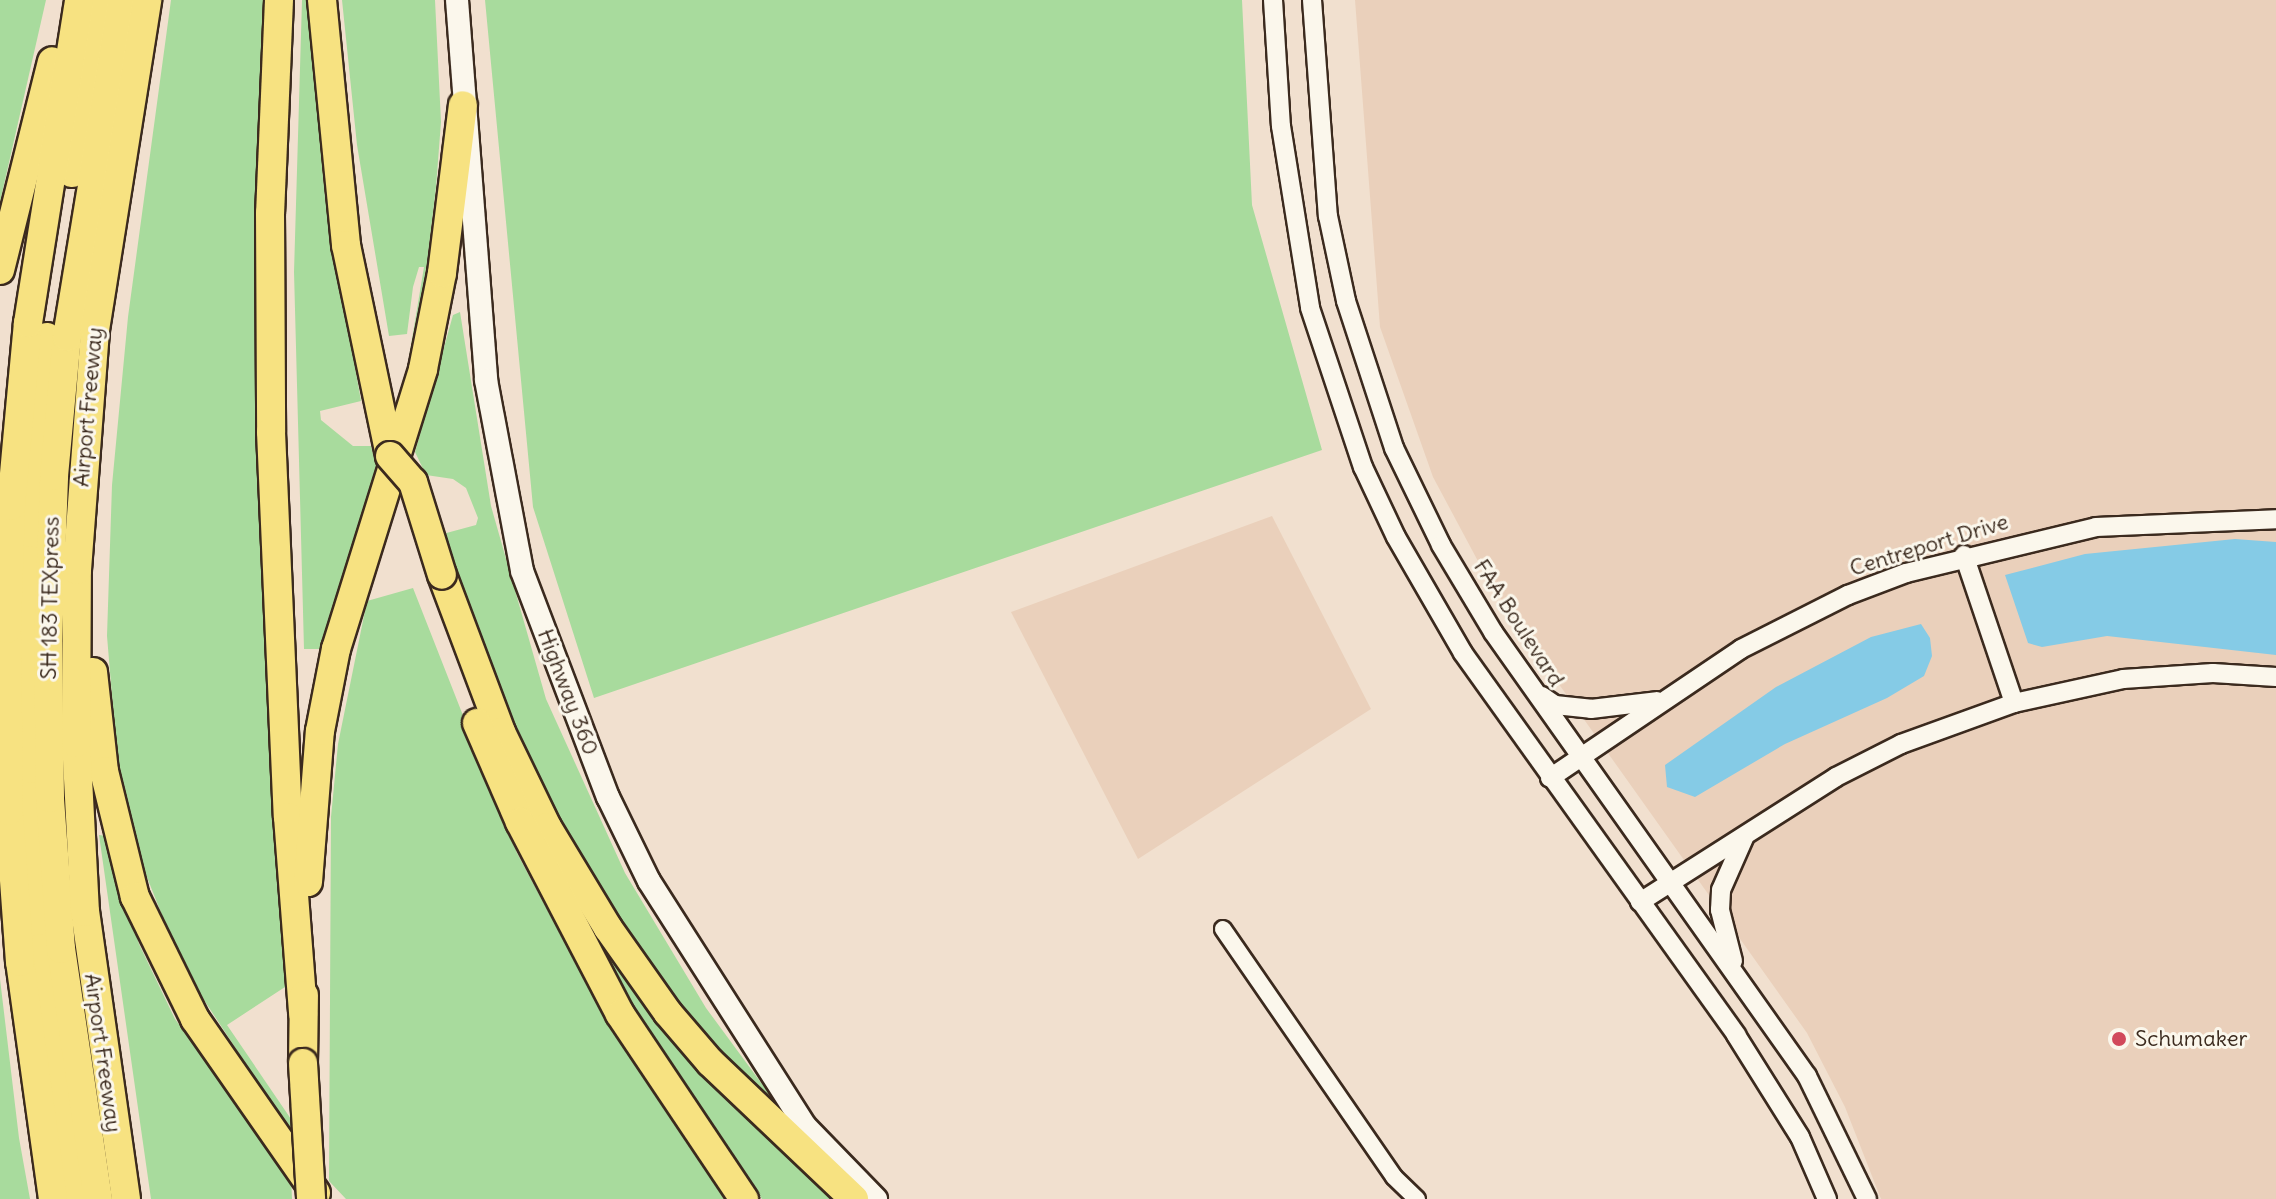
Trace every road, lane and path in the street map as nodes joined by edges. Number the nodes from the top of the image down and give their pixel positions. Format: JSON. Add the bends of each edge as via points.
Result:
{"nodes":[{"id":1,"x":68,"y":0,"type":"edge"},
{"id":2,"x":79,"y":0,"type":"edge"},
{"id":3,"x":101,"y":0,"type":"edge"},
{"id":4,"x":123,"y":0,"type":"edge"},
{"id":5,"x":147,"y":0,"type":"edge"},
{"id":6,"x":279,"y":0,"type":"edge"},
{"id":7,"x":322,"y":0,"type":"edge"},
{"id":8,"x":457,"y":0,"type":"edge"},
{"id":9,"x":1273,"y":0,"type":"edge"},
{"id":10,"x":1312,"y":0,"type":"edge"},
{"id":11,"x":463,"y":105,"type":"junction"},
{"id":12,"x":0,"y":270,"type":"edge"},
{"id":13,"x":1370,"y":380,"type":"junction"},
{"id":14,"x":1336,"y":393,"type":"junction"},
{"id":15,"x":84,"y":447,"type":"junction"},
{"id":16,"x":2276,"y":519,"type":"edge"},
{"id":17,"x":1964,"y":555,"type":"junction"},
{"id":18,"x":436,"y":577,"type":"junction"},
{"id":19,"x":2276,"y":677,"type":"edge"},
{"id":20,"x":1533,"y":689,"type":"junction"},
{"id":21,"x":1663,"y":700,"type":"junction"},
{"id":22,"x":2014,"y":703,"type":"junction"},
{"id":23,"x":1580,"y":756,"type":"junction"},
{"id":24,"x":1550,"y":778,"type":"junction"},
{"id":25,"x":1748,"y":831,"type":"junction"},
{"id":26,"x":1672,"y":883,"type":"junction"},
{"id":27,"x":1640,"y":902,"type":"junction"},
{"id":28,"x":1223,"y":929,"type":"dead end"},
{"id":29,"x":1736,"y":972,"type":"junction"},
{"id":30,"x":303,"y":1014,"type":"junction"},
{"id":31,"x":53,"y":1199,"type":"edge"},
{"id":32,"x":74,"y":1199,"type":"edge"},
{"id":33,"x":98,"y":1199,"type":"edge"},
{"id":34,"x":126,"y":1199,"type":"edge"},
{"id":35,"x":311,"y":1199,"type":"edge"},
{"id":36,"x":320,"y":1199,"type":"edge"},
{"id":37,"x":744,"y":1199,"type":"edge"},
{"id":38,"x":854,"y":1199,"type":"edge"},
{"id":39,"x":876,"y":1199,"type":"edge"},
{"id":40,"x":1417,"y":1199,"type":"edge"},
{"id":41,"x":1827,"y":1199,"type":"edge"},
{"id":42,"x":1867,"y":1199,"type":"edge"}],
"edges":[{"from":1,"to":12,"type":"highway"},
{"from":2,"to":31,"type":"highway","via":[[28,323],[12,494],[7,629],[9,795],[20,962]]},
{"from":3,"to":32,"type":"highway","name":"SH 183 TEXpress","via":[[47,337],[29,605],[30,796],[38,932]]},
{"from":4,"to":33,"type":"highway","name":"SH 183 TEXpress","via":[[67,337],[54,476],[48,642],[50,798],[61,949]]},
{"from":5,"to":15,"type":"highway","name":"Airport Freeway","via":[[104,261]]},
{"from":6,"to":30,"type":"highway","via":[[270,213],[271,432],[288,817]]},
{"from":7,"to":18,"type":"highway","via":[[346,245],[374,391],[390,456]]},
{"from":8,"to":11,"type":"main road"},
{"from":9,"to":14,"type":"street","via":[[1292,215],[1310,308]]},
{"from":10,"to":13,"type":"street","name":"FAA Boulevard","via":[[1328,216]]},
{"from":11,"to":30,"type":"highway","via":[[442,273],[423,369],[336,649],[320,731]]},
{"from":11,"to":39,"type":"main road","name":"Highway 360","via":[[486,380],[522,571],[608,797],[649,881],[805,1126]]},
{"from":13,"to":14,"type":"street"},
{"from":13,"to":20,"type":"street","name":"FAA Boulevard","via":[[1394,448],[1441,545]]},
{"from":14,"to":24,"type":"street","via":[[1396,537],[1463,653]]},
{"from":15,"to":34,"type":"highway","name":"Airport Freeway","via":[[77,570],[77,790],[94,992]]},
{"from":15,"to":36,"type":"highway","via":[[94,570],[94,698],[126,870],[160,957],[195,1019]]},
{"from":16,"to":17,"type":"street","name":"Centreport Drive","via":[[2096,527]]},
{"from":17,"to":21,"type":"street","name":"Centreport Drive","via":[[1906,573],[1793,621]]},
{"from":17,"to":22,"type":"street"},
{"from":18,"to":37,"type":"highway","via":[[478,725],[526,835],[620,1014]]},
{"from":18,"to":38,"type":"highway","via":[[547,827],[608,928],[710,1062]]},
{"from":19,"to":22,"type":"street","via":[[2213,673],[2123,679]]},
{"from":20,"to":21,"type":"street","via":[[1555,705],[1591,709]]},
{"from":20,"to":23,"type":"street","name":"FAA Boulevard"},
{"from":21,"to":23,"type":"street","name":"Centreport Drive"},
{"from":22,"to":25,"type":"street","via":[[1901,744]]},
{"from":23,"to":24,"type":"street","name":"Centreport Drive"},
{"from":23,"to":26,"type":"street","name":"FAA Boulevard"},
{"from":24,"to":27,"type":"street"},
{"from":25,"to":26,"type":"street"},
{"from":25,"to":29,"type":"street","via":[[1721,890],[1720,910]]},
{"from":26,"to":27,"type":"street"},
{"from":26,"to":29,"type":"street","name":"FAA Boulevard"},
{"from":27,"to":41,"type":"street","via":[[1770,1088]]},
{"from":28,"to":40,"type":"street","via":[[1394,1177]]},
{"from":29,"to":42,"type":"street","name":"FAA Boulevard","via":[[1807,1076]]},
{"from":30,"to":35,"type":"highway","bridge":true}]}
